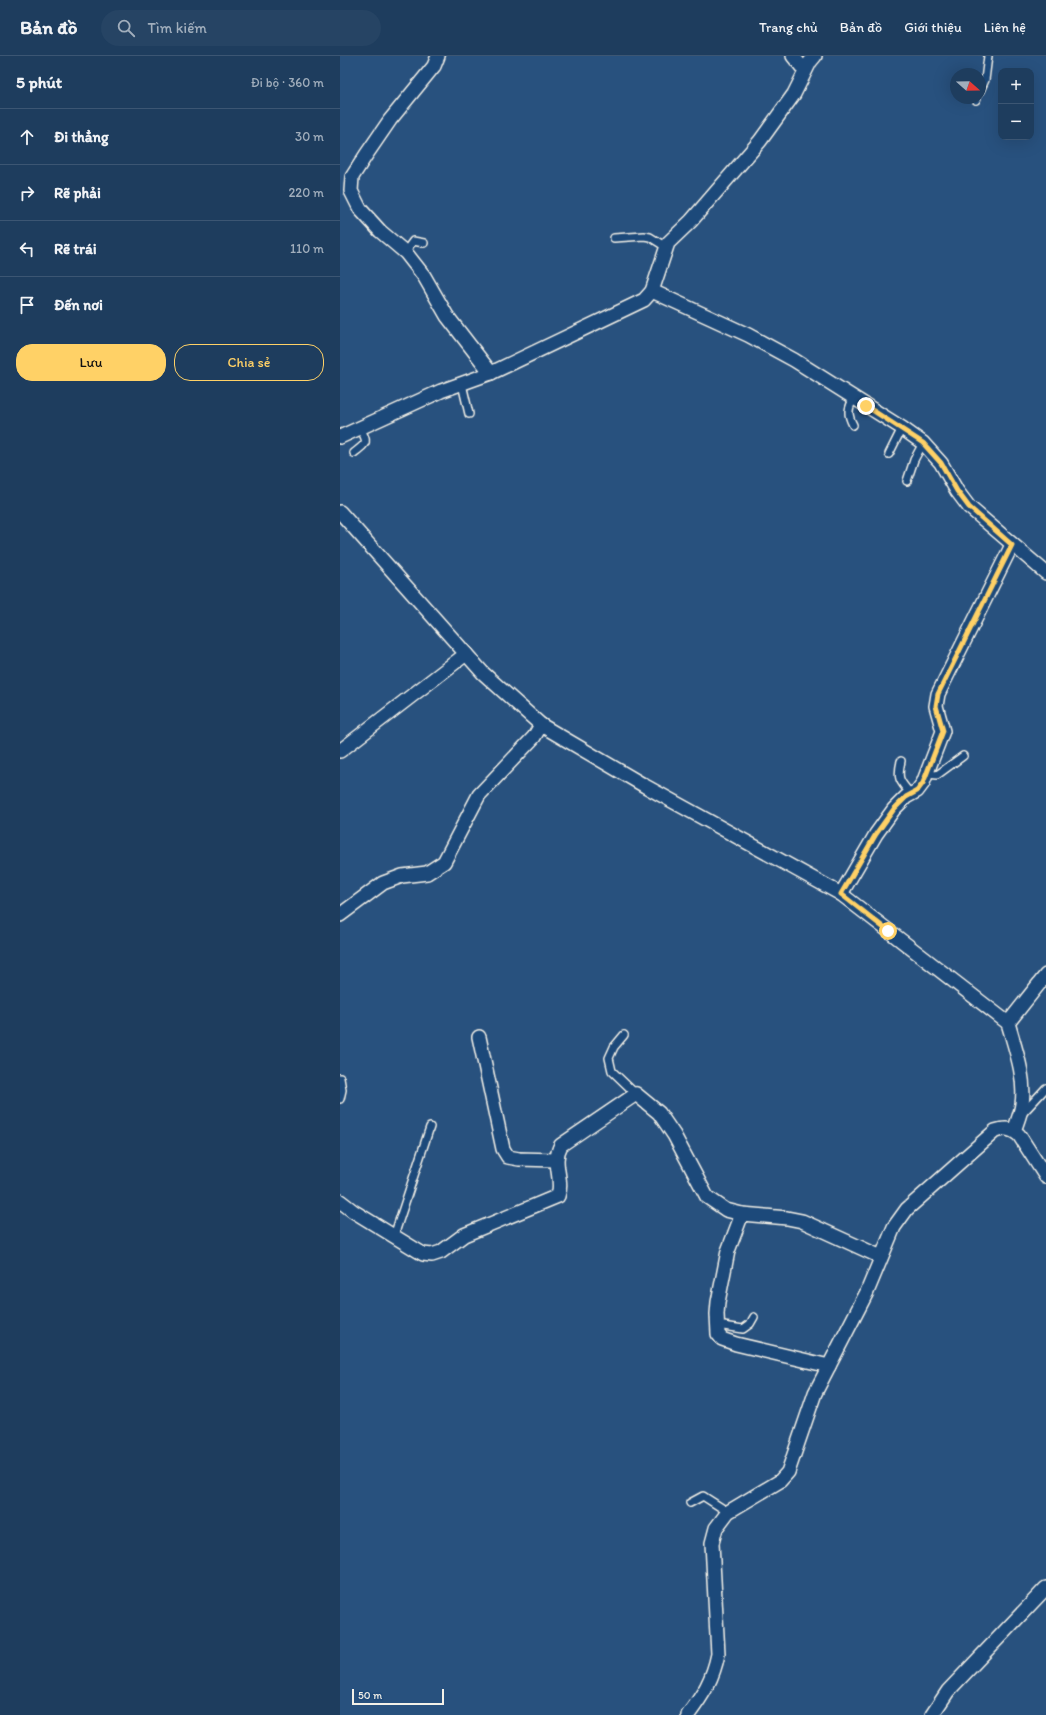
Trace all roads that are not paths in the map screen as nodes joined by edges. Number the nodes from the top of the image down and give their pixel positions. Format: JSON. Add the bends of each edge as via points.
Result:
{"nodes":[{"id":1,"x":438,"y":56,"type":"edge"},
{"id":2,"x":793,"y":56,"type":"edge"},
{"id":3,"x":815,"y":56,"type":"edge"},
{"id":4,"x":988,"y":56,"type":"edge"},
{"id":5,"x":805,"y":71,"type":"junction"},
{"id":6,"x":986,"y":72,"type":"edge"},
{"id":7,"x":614,"y":238,"type":"dead end"},
{"id":8,"x":424,"y":243,"type":"dead end"},
{"id":9,"x":666,"y":247,"type":"junction"},
{"id":10,"x":405,"y":252,"type":"junction"},
{"id":11,"x":652,"y":291,"type":"junction"},
{"id":12,"x":491,"y":373,"type":"junction"},
{"id":13,"x":462,"y":384,"type":"junction"},
{"id":14,"x":854,"y":398,"type":"junction"},
{"id":15,"x":469,"y":414,"type":"dead end"},
{"id":16,"x":853,"y":425,"type":"dead end"},
{"id":17,"x":360,"y":428,"type":"junction"},
{"id":18,"x":902,"y":428,"type":"junction"},
{"id":19,"x":340,"y":437,"type":"edge"},
{"id":20,"x":923,"y":443,"type":"junction"},
{"id":21,"x":354,"y":453,"type":"dead end"},
{"id":22,"x":889,"y":454,"type":"dead end"},
{"id":23,"x":907,"y":481,"type":"dead end"},
{"id":24,"x":340,"y":512,"type":"edge"},
{"id":25,"x":1012,"y":545,"type":"junction"},
{"id":26,"x":1046,"y":573,"type":"edge"},
{"id":27,"x":466,"y":654,"type":"junction"},
{"id":28,"x":541,"y":725,"type":"junction"},
{"id":29,"x":340,"y":750,"type":"edge"},
{"id":30,"x":963,"y":756,"type":"dead end"},
{"id":31,"x":901,"y":761,"type":"dead end"},
{"id":32,"x":927,"y":774,"type":"junction"},
{"id":33,"x":911,"y":794,"type":"junction"},
{"id":34,"x":841,"y":894,"type":"junction"},
{"id":35,"x":340,"y":915,"type":"edge"},
{"id":36,"x":1046,"y":975,"type":"edge"},
{"id":37,"x":1008,"y":1023,"type":"junction"},
{"id":38,"x":624,"y":1035,"type":"dead end"},
{"id":39,"x":479,"y":1037,"type":"dead end"},
{"id":40,"x":340,"y":1078,"type":"edge"},
{"id":41,"x":1046,"y":1088,"type":"edge"},
{"id":42,"x":636,"y":1094,"type":"junction"},
{"id":43,"x":340,"y":1099,"type":"edge"},
{"id":44,"x":1016,"y":1125,"type":"junction"},
{"id":45,"x":430,"y":1127,"type":"dead end"},
{"id":46,"x":556,"y":1160,"type":"junction"},
{"id":47,"x":1046,"y":1177,"type":"edge"},
{"id":48,"x":340,"y":1201,"type":"edge"},
{"id":49,"x":742,"y":1214,"type":"junction"},
{"id":50,"x":394,"y":1236,"type":"junction"},
{"id":51,"x":881,"y":1258,"type":"junction"},
{"id":52,"x":754,"y":1317,"type":"dead end"},
{"id":53,"x":717,"y":1326,"type":"junction"},
{"id":54,"x":829,"y":1366,"type":"junction"},
{"id":55,"x":690,"y":1502,"type":"dead end"},
{"id":56,"x":728,"y":1512,"type":"junction"},
{"id":57,"x":1046,"y":1588,"type":"edge"},
{"id":58,"x":688,"y":1715,"type":"edge"},
{"id":59,"x":932,"y":1715,"type":"edge"}],
"edges":[{"from":1,"to":10,"type":"street","via":[[434,66],[390,120],[352,177],[351,191],[360,209],[380,231]]},
{"from":2,"to":5,"type":"street"},
{"from":3,"to":5,"type":"street"},
{"from":4,"to":6,"type":"lane"},
{"from":5,"to":9,"type":"street","via":[[794,94],[760,141]]},
{"from":7,"to":9,"type":"lane","via":[[650,237]]},
{"from":8,"to":10,"type":"lane","via":[[414,241]]},
{"from":9,"to":11,"type":"street"},
{"from":10,"to":12,"type":"street","via":[[424,276],[448,316]]},
{"from":11,"to":12,"type":"street","via":[[644,300],[630,308]]},
{"from":11,"to":14,"type":"street","via":[[748,335],[794,360]]},
{"from":12,"to":13,"type":"street"},
{"from":13,"to":15,"type":"lane"},
{"from":13,"to":17,"type":"street"},
{"from":14,"to":16,"type":"lane","via":[[848,414]]},
{"from":14,"to":18,"type":"street"},
{"from":17,"to":19,"type":"street"},
{"from":17,"to":21,"type":"lane","via":[[366,440]]},
{"from":18,"to":20,"type":"street"},
{"from":18,"to":22,"type":"lane"},
{"from":20,"to":23,"type":"lane"},
{"from":20,"to":25,"type":"street","via":[[941,463],[969,507]]},
{"from":24,"to":27,"type":"street"},
{"from":25,"to":26,"type":"street"},
{"from":25,"to":32,"type":"street","via":[[938,694],[936,706],[943,731]]},
{"from":27,"to":28,"type":"street","via":[[483,673]]},
{"from":27,"to":29,"type":"street"},
{"from":28,"to":34,"type":"street","via":[[645,786]]},
{"from":28,"to":35,"type":"street","via":[[534,737],[479,795],[444,862],[427,873],[402,876],[383,883]]},
{"from":30,"to":32,"type":"lane","via":[[936,775]]},
{"from":31,"to":33,"type":"lane","via":[[899,778]]},
{"from":32,"to":33,"type":"street","via":[[917,791]]},
{"from":33,"to":34,"type":"street","via":[[894,809],[876,834]]},
{"from":34,"to":37,"type":"street"},
{"from":36,"to":37,"type":"street"},
{"from":37,"to":44,"type":"street","via":[[1022,1083],[1022,1104]]},
{"from":38,"to":42,"type":"lane","via":[[609,1058],[612,1072]]},
{"from":39,"to":46,"type":"street","via":[[503,1149],[508,1157]]},
{"from":40,"to":43,"type":"lane"},
{"from":41,"to":44,"type":"lane"},
{"from":42,"to":46,"type":"street","via":[[560,1145]]},
{"from":42,"to":49,"type":"street","via":[[659,1113],[674,1135],[707,1198],[726,1210]]},
{"from":44,"to":47,"type":"street"},
{"from":44,"to":51,"type":"street","via":[[995,1131],[907,1209],[894,1227]]},
{"from":45,"to":50,"type":"lane"},
{"from":46,"to":50,"type":"street","via":[[560,1190],[558,1196],[464,1235],[441,1252],[423,1254]]},
{"from":48,"to":50,"type":"street"},
{"from":49,"to":51,"type":"street","via":[[802,1220]]},
{"from":49,"to":53,"type":"street","via":[[728,1251],[718,1302]]},
{"from":51,"to":54,"type":"street","via":[[867,1292]]},
{"from":52,"to":53,"type":"lane","via":[[743,1329]]},
{"from":53,"to":54,"type":"street","via":[[722,1339]]},
{"from":54,"to":56,"type":"street","via":[[815,1393],[788,1472],[780,1481]]},
{"from":55,"to":56,"type":"lane","via":[[703,1496]]},
{"from":56,"to":58,"type":"street","via":[[716,1528],[712,1543],[718,1654],[715,1671],[704,1693]]},
{"from":57,"to":59,"type":"street","via":[[948,1691]]}]}
